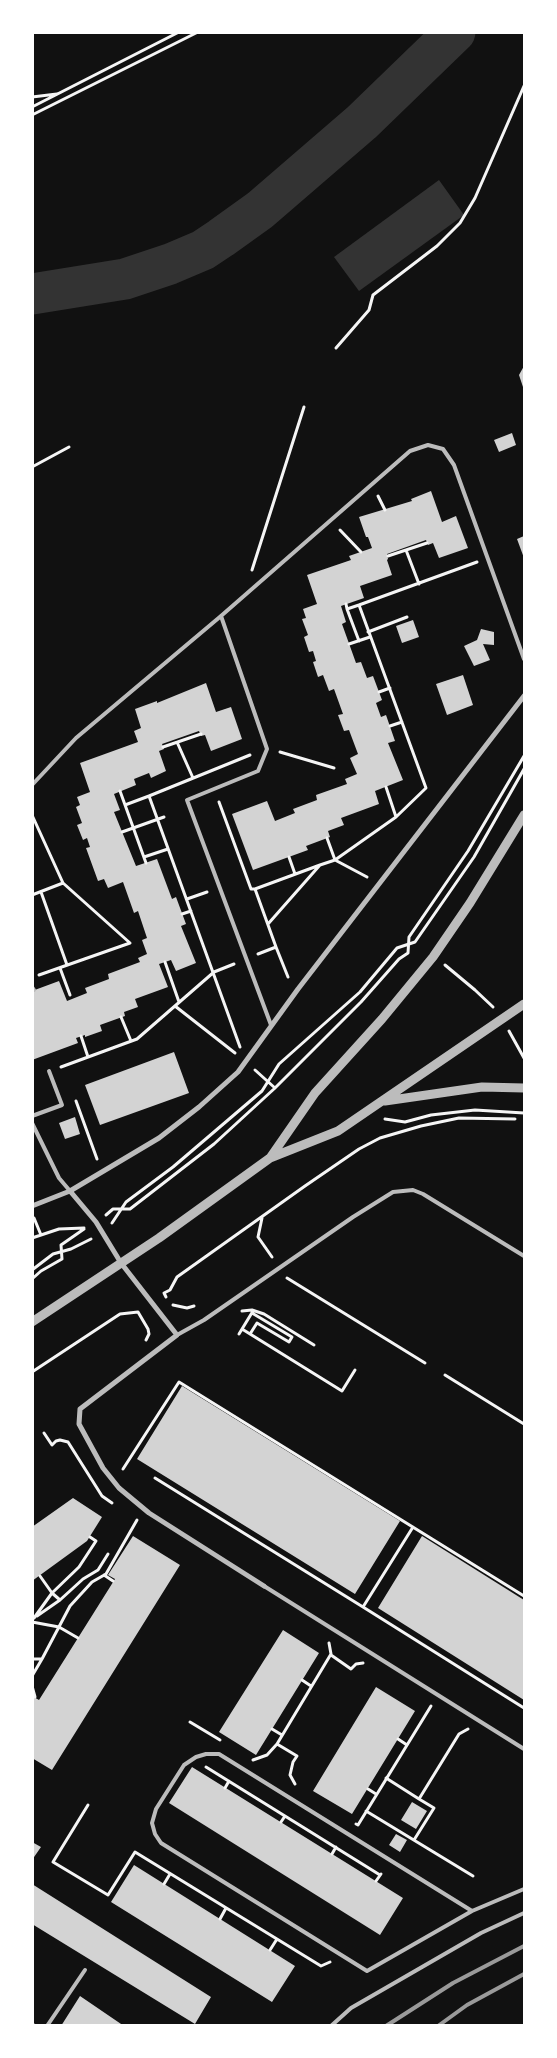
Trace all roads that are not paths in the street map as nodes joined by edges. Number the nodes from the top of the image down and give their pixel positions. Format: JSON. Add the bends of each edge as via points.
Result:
{"nodes":[{"id":1,"x":221,"y":616,"type":"junction"},
{"id":2,"x":524,"y":659,"type":"edge"},
{"id":3,"x":524,"y":696,"type":"edge"},
{"id":4,"x":32,"y":785,"type":"edge"},
{"id":5,"x":524,"y":815,"type":"edge"},
{"id":6,"x":524,"y":1004,"type":"edge"},
{"id":7,"x":271,"y":1025,"type":"junction"},
{"id":8,"x":49,"y":1071,"type":"road end"},
{"id":9,"x":524,"y":1088,"type":"edge"},
{"id":10,"x":382,"y":1101,"type":"junction"},
{"id":11,"x":32,"y":1116,"type":"edge"},
{"id":12,"x":32,"y":1123,"type":"edge"},
{"id":13,"x":270,"y":1158,"type":"junction"},
{"id":14,"x":70,"y":1192,"type":"junction"},
{"id":15,"x":32,"y":1206,"type":"edge"},
{"id":16,"x":524,"y":1256,"type":"edge"},
{"id":17,"x":121,"y":1263,"type":"junction"},
{"id":18,"x":32,"y":1322,"type":"edge"},
{"id":19,"x":177,"y":1335,"type":"junction"},
{"id":20,"x":264,"y":1586,"type":"joint"},
{"id":21,"x":524,"y":1749,"type":"edge"},
{"id":22,"x":524,"y":1888,"type":"edge"},
{"id":23,"x":472,"y":1911,"type":"junction"},
{"id":24,"x":524,"y":1913,"type":"edge"},
{"id":25,"x":85,"y":1970,"type":"dead end"},
{"id":26,"x":47,"y":2026,"type":"edge"},
{"id":27,"x":331,"y":2026,"type":"edge"}],
"edges":[{"from":1,"to":2,"type":"lane","via":[[410,451],[428,445],[443,449],[454,465]]},
{"from":1,"to":4,"type":"lane","via":[[76,738]]},
{"from":1,"to":7,"type":"lane","via":[[267,749],[258,771],[187,800]]},
{"from":3,"to":7,"type":"street"},
{"from":5,"to":13,"type":"street","via":[[433,957],[315,1093]]},
{"from":6,"to":10,"type":"street"},
{"from":7,"to":14,"type":"street","via":[[238,1072],[199,1107],[159,1138]]},
{"from":8,"to":11,"type":"lane","via":[[62,1105]]},
{"from":9,"to":10,"type":"street","via":[[482,1086]]},
{"from":10,"to":13,"type":"street","via":[[338,1130]]},
{"from":12,"to":14,"type":"lane","via":[[59,1178]]},
{"from":13,"to":17,"type":"street"},
{"from":14,"to":15,"type":"street"},
{"from":14,"to":17,"type":"street","via":[[96,1222]]},
{"from":16,"to":19,"type":"lane","via":[[423,1194],[413,1190],[393,1192]]},
{"from":17,"to":18,"type":"street"},
{"from":17,"to":19,"type":"street"},
{"from":19,"to":20,"type":"street","via":[[80,1409],[78,1424],[103,1468],[119,1488],[149,1513]]},
{"from":20,"to":21,"type":"lane"},
{"from":22,"to":23,"type":"lane"},
{"from":23,"to":23,"type":"lane","via":[[220,1754],[206,1754],[184,1765],[156,1809],[152,1823],[162,1843],[367,1971]]},
{"from":24,"to":27,"type":"lane","via":[[481,1933],[352,2008]]},
{"from":25,"to":26,"type":"lane"}]}
